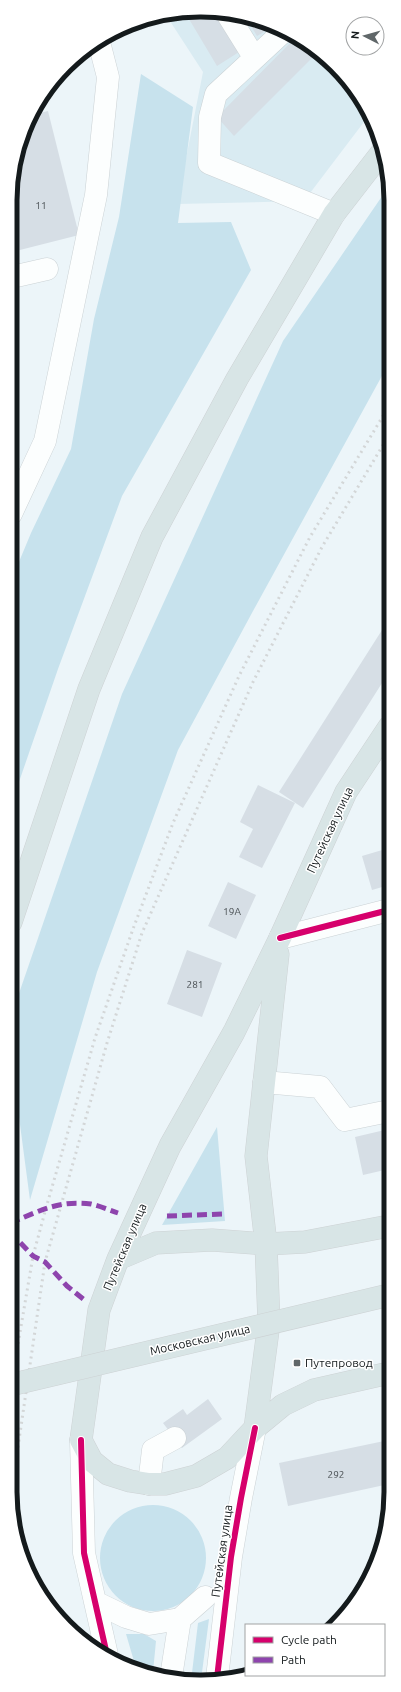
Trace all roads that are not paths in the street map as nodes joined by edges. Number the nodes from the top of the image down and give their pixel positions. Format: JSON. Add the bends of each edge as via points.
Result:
{"nodes":[{"id":1,"x":231,"y":20,"type":"edge"},
{"id":2,"x":279,"y":35,"type":"edge"},
{"id":3,"x":100,"y":47,"type":"edge"},
{"id":4,"x":254,"y":57,"type":"junction"},
{"id":5,"x":379,"y":156,"type":"edge"},
{"id":6,"x":334,"y":214,"type":"junction"},
{"id":7,"x":47,"y":270,"type":"dead end"},
{"id":8,"x":17,"y":276,"type":"edge"},
{"id":9,"x":17,"y":501,"type":"edge"},
{"id":10,"x":384,"y":735,"type":"edge"},
{"id":11,"x":17,"y":904,"type":"edge"},
{"id":12,"x":384,"y":911,"type":"edge"},
{"id":13,"x":280,"y":938,"type":"junction"},
{"id":14,"x":264,"y":1082,"type":"junction"},
{"id":15,"x":384,"y":1112,"type":"edge"},
{"id":16,"x":384,"y":1227,"type":"edge"},
{"id":17,"x":266,"y":1244,"type":"junction"},
{"id":18,"x":118,"y":1259,"type":"junction"},
{"id":19,"x":384,"y":1296,"type":"edge"},
{"id":20,"x":384,"y":1374,"type":"edge"},
{"id":21,"x":17,"y":1383,"type":"edge"},
{"id":22,"x":255,"y":1428,"type":"junction"},
{"id":23,"x":175,"y":1438,"type":"dead end"},
{"id":24,"x":81,"y":1440,"type":"junction"},
{"id":25,"x":149,"y":1484,"type":"junction"},
{"id":26,"x":205,"y":1597,"type":"dead end"},
{"id":27,"x":95,"y":1602,"type":"junction"},
{"id":28,"x":180,"y":1619,"type":"junction"},
{"id":29,"x":105,"y":1647,"type":"edge"},
{"id":30,"x":172,"y":1672,"type":"edge"},
{"id":31,"x":217,"y":1674,"type":"edge"}],
"edges":[{"from":1,"to":4,"type":"street"},
{"from":2,"to":4,"type":"street"},
{"from":3,"to":9,"type":"street","via":[[108,77],[96,195],[45,441]]},
{"from":4,"to":6,"type":"street","via":[[216,94],[210,117],[209,163]]},
{"from":5,"to":6,"type":"main road"},
{"from":6,"to":11,"type":"main road","via":[[237,380],[152,537],[89,689]]},
{"from":7,"to":8,"type":"street"},
{"from":10,"to":13,"type":"main road","name":"Путейская улица","via":[[346,792]]},
{"from":12,"to":13,"type":"street"},
{"from":13,"to":14,"type":"main road","name":"Путейская улица"},
{"from":13,"to":18,"type":"main road","name":"Путейская улица","via":[[234,1032],[170,1146]]},
{"from":14,"to":15,"type":"street","via":[[320,1087],[345,1120]]},
{"from":14,"to":17,"type":"main road","name":"Путейская улица","via":[[256,1156]]},
{"from":16,"to":17,"type":"main road","via":[[305,1242]]},
{"from":17,"to":18,"type":"main road","via":[[212,1240],[156,1243]]},
{"from":17,"to":22,"type":"main road","name":"Путейская улица","via":[[269,1323]]},
{"from":18,"to":24,"type":"main road","name":"Путейская улица","via":[[99,1310]]},
{"from":19,"to":21,"type":"main road","name":"Московская улица","bridge":true},
{"from":20,"to":22,"type":"main road","via":[[314,1390],[283,1406]]},
{"from":22,"to":25,"type":"main road","via":[[227,1458],[196,1476],[165,1484]]},
{"from":22,"to":31,"type":"street","name":"Путейская улица","via":[[231,1557]]},
{"from":23,"to":25,"type":"street","via":[[153,1450]]},
{"from":24,"to":25,"type":"main road","via":[[92,1461],[108,1474],[130,1482]]},
{"from":24,"to":27,"type":"street","name":"Путейская улица","via":[[84,1553]]},
{"from":26,"to":28,"type":"street"},
{"from":27,"to":28,"type":"street","via":[[126,1617],[149,1624]]},
{"from":27,"to":29,"type":"street","name":"Путейская улица"},
{"from":28,"to":30,"type":"street"}]}
